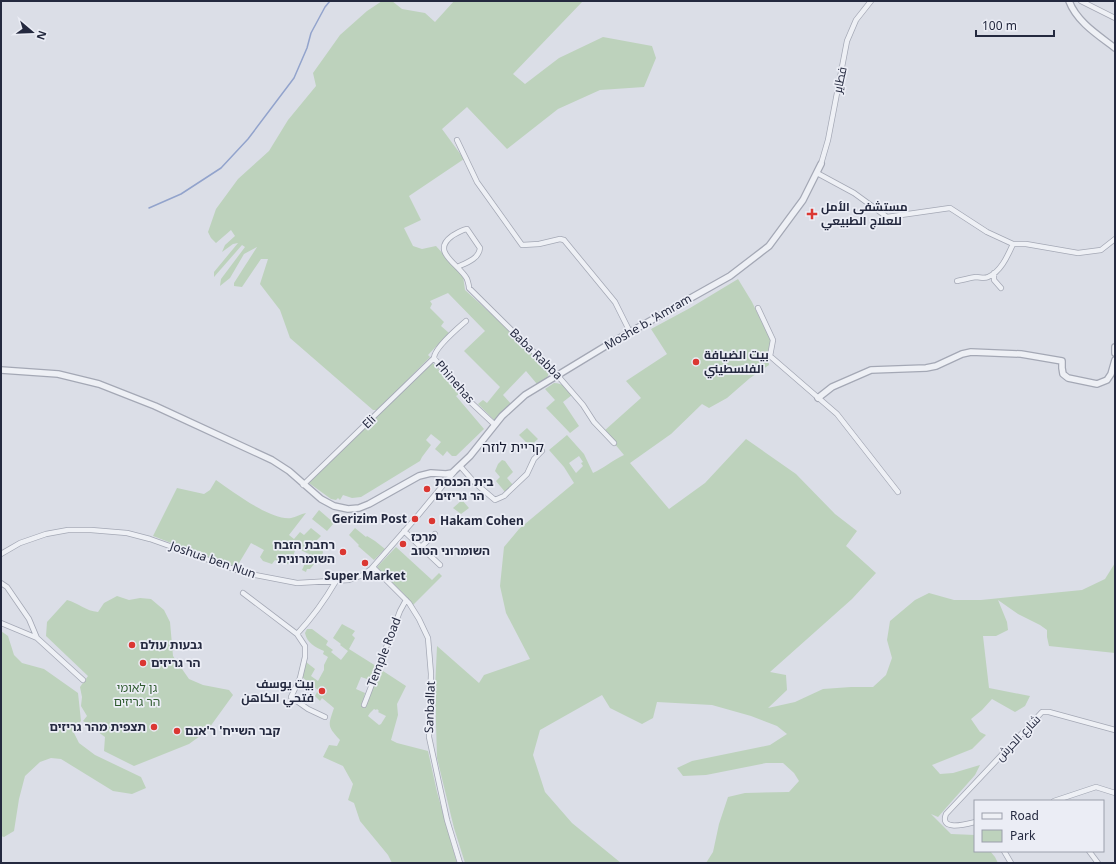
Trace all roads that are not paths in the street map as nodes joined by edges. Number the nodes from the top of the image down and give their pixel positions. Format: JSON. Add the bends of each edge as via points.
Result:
{"nodes":[{"id":1,"x":871,"y":1,"type":"edge"},
{"id":2,"x":1069,"y":1,"type":"edge"},
{"id":3,"x":1081,"y":1,"type":"edge"},
{"id":4,"x":1115,"y":18,"type":"edge"},
{"id":5,"x":1115,"y":48,"type":"edge"},
{"id":6,"x":457,"y":140,"type":"dead end"},
{"id":7,"x":820,"y":164,"type":"joint"},
{"id":8,"x":817,"y":173,"type":"junction"},
{"id":9,"x":1115,"y":240,"type":"edge"},
{"id":10,"x":1013,"y":244,"type":"junction"},
{"id":11,"x":457,"y":267,"type":"junction"},
{"id":12,"x":994,"y":273,"type":"junction"},
{"id":13,"x":957,"y":281,"type":"dead end"},
{"id":14,"x":1001,"y":288,"type":"dead end"},
{"id":15,"x":758,"y":308,"type":"dead end"},
{"id":16,"x":466,"y":321,"type":"dead end"},
{"id":17,"x":630,"y":332,"type":"junction"},
{"id":18,"x":1115,"y":347,"type":"edge"},
{"id":19,"x":1115,"y":353,"type":"edge"},
{"id":20,"x":434,"y":358,"type":"junction"},
{"id":21,"x":1115,"y":360,"type":"edge"},
{"id":22,"x":1,"y":370,"type":"edge"},
{"id":23,"x":558,"y":376,"type":"junction"},
{"id":24,"x":818,"y":398,"type":"junction"},
{"id":25,"x":495,"y":424,"type":"junction"},
{"id":26,"x":614,"y":443,"type":"dead end"},
{"id":27,"x":542,"y":451,"type":"dead end"},
{"id":28,"x":460,"y":466,"type":"junction"},
{"id":29,"x":454,"y":472,"type":"junction"},
{"id":30,"x":303,"y":484,"type":"junction"},
{"id":31,"x":898,"y":492,"type":"dead end"},
{"id":32,"x":404,"y":532,"type":"junction"},
{"id":33,"x":435,"y":534,"type":"dead end"},
{"id":34,"x":421,"y":547,"type":"junction"},
{"id":35,"x":1,"y":554,"type":"edge"},
{"id":36,"x":440,"y":565,"type":"dead end"},
{"id":37,"x":373,"y":567,"type":"junction"},
{"id":38,"x":336,"y":581,"type":"junction"},
{"id":39,"x":1,"y":583,"type":"edge"},
{"id":40,"x":243,"y":593,"type":"dead end"},
{"id":41,"x":406,"y":600,"type":"junction"},
{"id":42,"x":1,"y":623,"type":"edge"},
{"id":43,"x":297,"y":634,"type":"junction"},
{"id":44,"x":37,"y":638,"type":"junction"},
{"id":45,"x":83,"y":680,"type":"dead end"},
{"id":46,"x":364,"y":705,"type":"dead end"},
{"id":47,"x":325,"y":717,"type":"dead end"},
{"id":48,"x":1115,"y":730,"type":"edge"},
{"id":49,"x":1115,"y":793,"type":"edge"},
{"id":50,"x":1057,"y":800,"type":"edge"},
{"id":51,"x":974,"y":822,"type":"edge"},
{"id":52,"x":1005,"y":852,"type":"edge"},
{"id":53,"x":1090,"y":852,"type":"edge"},
{"id":54,"x":460,"y":863,"type":"edge"},
{"id":55,"x":1011,"y":863,"type":"edge"},
{"id":56,"x":1098,"y":863,"type":"edge"}],
"edges":[{"from":1,"to":7,"type":"street","name":"فطاير","via":[[858,18],[848,38],[828,140]]},
{"from":2,"to":5,"type":"street","via":[[1073,12],[1084,24]]},
{"from":3,"to":4,"type":"street"},
{"from":6,"to":17,"type":"street","via":[[477,182],[522,245],[564,240],[615,302]]},
{"from":7,"to":8,"type":"street","name":"Moshe b. 'Amram"},
{"from":8,"to":10,"type":"street","via":[[854,193],[887,217],[950,208],[987,232]]},
{"from":8,"to":17,"type":"street","name":"Moshe b. 'Amram","via":[[803,200],[767,248],[730,276]]},
{"from":9,"to":10,"type":"street","via":[[1100,250],[1078,253]]},
{"from":10,"to":12,"type":"street"},
{"from":11,"to":11,"type":"street","name":"Baba Rabba","via":[[474,258],[480,251],[467,229],[456,233],[444,244],[444,251]]},
{"from":11,"to":23,"type":"street","name":"Baba Rabba","via":[[467,278],[470,288]]},
{"from":12,"to":13,"type":"street","via":[[983,279],[977,277]]},
{"from":12,"to":14,"type":"street","via":[[994,280]]},
{"from":15,"to":24,"type":"street","via":[[772,340],[770,356]]},
{"from":16,"to":20,"type":"street","name":"Phinehas","via":[[439,347]]},
{"from":17,"to":23,"type":"street","name":"Moshe b. 'Amram"},
{"from":18,"to":19,"type":"street"},
{"from":20,"to":25,"type":"street","name":"Phinehas","via":[[463,395]]},
{"from":20,"to":30,"type":"street","name":"Eli"},
{"from":21,"to":24,"type":"street","via":[[1107,380],[1098,384],[1068,378],[1063,374],[1062,361],[1022,354],[971,352],[926,368],[871,370],[832,387]]},
{"from":22,"to":30,"type":"street","via":[[58,374],[107,387],[269,458]]},
{"from":23,"to":25,"type":"street","name":"Moshe b. 'Amram","via":[[522,397]]},
{"from":23,"to":26,"type":"street","name":"Baba Rabba"},
{"from":24,"to":31,"type":"street","via":[[837,414]]},
{"from":25,"to":28,"type":"street","name":"Moshe b. 'Amram"},
{"from":27,"to":28,"type":"street","via":[[526,474],[504,496],[495,500]]},
{"from":28,"to":29,"type":"street","name":"Moshe b. 'Amram"},
{"from":29,"to":30,"type":"street","via":[[419,476],[362,507],[351,509],[329,504]]},
{"from":29,"to":32,"type":"street","name":"Joshua ben Nun"},
{"from":32,"to":34,"type":"street"},
{"from":32,"to":37,"type":"street","name":"Joshua ben Nun"},
{"from":33,"to":34,"type":"street"},
{"from":34,"to":36,"type":"street"},
{"from":35,"to":38,"type":"street","name":"Joshua ben Nun","via":[[20,543],[46,534],[68,530],[103,530],[150,538],[244,573],[297,583]]},
{"from":37,"to":38,"type":"street","name":"Joshua ben Nun","via":[[358,578]]},
{"from":37,"to":41,"type":"street","name":"Sanballat"},
{"from":38,"to":43,"type":"street"},
{"from":39,"to":44,"type":"street","via":[[7,587],[29,619]]},
{"from":40,"to":43,"type":"street"},
{"from":41,"to":46,"type":"street","name":"Temple Road"},
{"from":41,"to":54,"type":"street","name":"Sanballat","via":[[428,638],[431,674],[429,737],[447,820]]},
{"from":42,"to":44,"type":"street"},
{"from":43,"to":47,"type":"street","via":[[305,646],[305,657],[300,678],[291,697]]},
{"from":44,"to":45,"type":"street"},
{"from":48,"to":51,"type":"street","name":"شارع الحرش","via":[[1042,712],[946,814],[945,820],[948,824],[956,827]]},
{"from":49,"to":50,"type":"street","via":[[1096,787]]},
{"from":52,"to":55,"type":"street"},
{"from":53,"to":56,"type":"street"}]}
